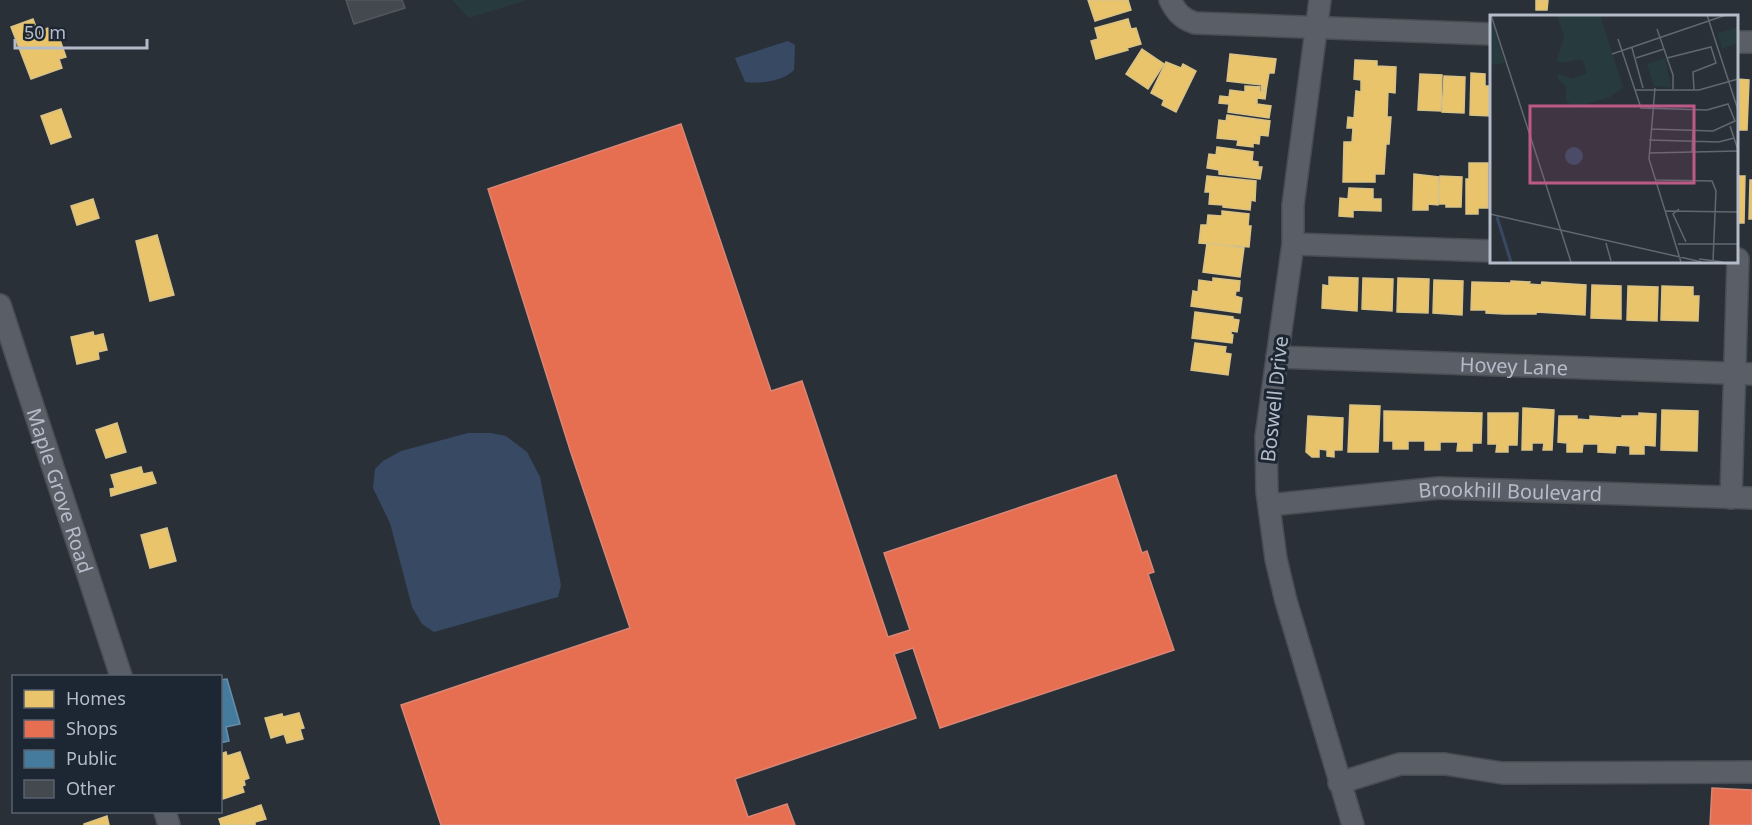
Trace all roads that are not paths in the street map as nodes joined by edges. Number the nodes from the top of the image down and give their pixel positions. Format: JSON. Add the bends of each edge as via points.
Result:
{"nodes":[{"id":1,"x":1170,"y":0,"type":"edge"},
{"id":2,"x":1320,"y":0,"type":"edge"},
{"id":3,"x":1316,"y":28,"type":"junction"},
{"id":4,"x":1490,"y":34,"type":"edge"},
{"id":5,"x":1293,"y":244,"type":"junction"},
{"id":6,"x":1490,"y":251,"type":"edge"},
{"id":7,"x":1742,"y":259,"type":"edge"},
{"id":8,"x":0,"y":305,"type":"edge"},
{"id":9,"x":1277,"y":357,"type":"junction"},
{"id":10,"x":1743,"y":373,"type":"edge"},
{"id":11,"x":1731,"y":498,"type":"junction"},
{"id":12,"x":1752,"y":498,"type":"edge"},
{"id":13,"x":1269,"y":505,"type":"junction"},
{"id":14,"x":121,"y":675,"type":"edge"},
{"id":15,"x":1752,"y":772,"type":"edge"},
{"id":16,"x":1339,"y":783,"type":"junction"},
{"id":17,"x":1353,"y":825,"type":"edge"}],
"edges":[{"from":1,"to":3,"type":"street","via":[[1177,13],[1195,24]]},
{"from":2,"to":3,"type":"street","name":"Boswell Drive"},
{"from":3,"to":4,"type":"street"},
{"from":3,"to":5,"type":"street","name":"Boswell Drive","via":[[1293,205]]},
{"from":5,"to":6,"type":"street"},
{"from":5,"to":9,"type":"street","name":"Boswell Drive"},
{"from":7,"to":10,"type":"street"},
{"from":8,"to":14,"type":"street","name":"Maple Grove Road"},
{"from":9,"to":10,"type":"street","name":"Hovey Lane"},
{"from":9,"to":13,"type":"street","name":"Boswell Drive","via":[[1266,437]]},
{"from":10,"to":11,"type":"street"},
{"from":11,"to":12,"type":"street","name":"Brookhill Boulevard"},
{"from":11,"to":13,"type":"street","name":"Brookhill Boulevard","via":[[1439,488]]},
{"from":13,"to":16,"type":"street","name":"Boswell Drive","via":[[1286,601]]},
{"from":15,"to":16,"type":"street","via":[[1502,774],[1445,764],[1400,764]]},
{"from":16,"to":17,"type":"street","name":"Boswell Drive"}]}
